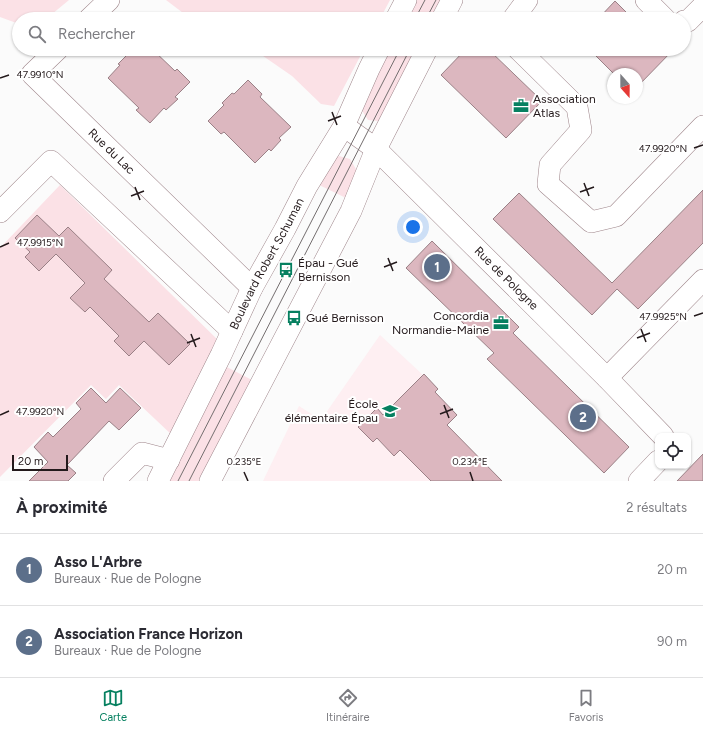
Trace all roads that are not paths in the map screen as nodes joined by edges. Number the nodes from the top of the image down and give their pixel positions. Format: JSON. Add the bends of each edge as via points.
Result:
{"nodes":[{"id":1,"x":109,"y":0,"type":"edge"},
{"id":2,"x":406,"y":0,"type":"edge"},
{"id":3,"x":452,"y":0,"type":"edge"},
{"id":4,"x":527,"y":0,"type":"edge"},
{"id":5,"x":646,"y":0,"type":"edge"},
{"id":6,"x":703,"y":6,"type":"edge"},
{"id":7,"x":96,"y":12,"type":"edge"},
{"id":8,"x":400,"y":12,"type":"edge"},
{"id":9,"x":446,"y":12,"type":"edge"},
{"id":10,"x":518,"y":12,"type":"edge"},
{"id":11,"x":657,"y":12,"type":"edge"},
{"id":12,"x":691,"y":18,"type":"edge"},
{"id":13,"x":51,"y":56,"type":"edge"},
{"id":14,"x":376,"y":56,"type":"edge"},
{"id":15,"x":423,"y":56,"type":"edge"},
{"id":16,"x":525,"y":56,"type":"edge"},
{"id":17,"x":344,"y":126,"type":"junction"},
{"id":18,"x":703,"y":126,"type":"edge"},
{"id":19,"x":376,"y":149,"type":"junction"},
{"id":20,"x":0,"y":212,"type":"edge"},
{"id":21,"x":703,"y":280,"type":"edge"},
{"id":22,"x":252,"y":288,"type":"junction"},
{"id":23,"x":232,"y":331,"type":"junction"},
{"id":24,"x":607,"y":378,"type":"junction"},
{"id":25,"x":660,"y":433,"type":"edge"},
{"id":26,"x":169,"y":460,"type":"junction"},
{"id":27,"x":655,"y":464,"type":"edge"},
{"id":28,"x":114,"y":481,"type":"edge"},
{"id":29,"x":158,"y":481,"type":"edge"},
{"id":30,"x":210,"y":481,"type":"edge"},
{"id":31,"x":639,"y":481,"type":"edge"}],
"edges":[{"from":1,"to":7,"type":"street"},
{"from":2,"to":8,"type":"street"},
{"from":3,"to":9,"type":"street"},
{"from":4,"to":10,"type":"street"},
{"from":5,"to":11,"type":"street"},
{"from":6,"to":12,"type":"street"},
{"from":13,"to":22,"type":"street","name":"Rue du Lac","via":[[32,74]]},
{"from":14,"to":17,"type":"street","name":"Boulevard Robert Schuman"},
{"from":15,"to":19,"type":"street"},
{"from":16,"to":18,"type":"street","via":[[577,107],[581,130],[550,165],[548,184],[591,222],[616,216]]},
{"from":17,"to":19,"type":"street","name":"Rue de Pologne"},
{"from":17,"to":22,"type":"street","name":"Boulevard Robert Schuman","via":[[307,186]]},
{"from":19,"to":24,"type":"street","name":"Rue de Pologne"},
{"from":19,"to":30,"type":"street","via":[[351,211]]},
{"from":20,"to":23,"type":"street","via":[[51,161]]},
{"from":21,"to":24,"type":"street"},
{"from":22,"to":23,"type":"street","name":"Boulevard Robert Schuman"},
{"from":23,"to":26,"type":"street","name":"Boulevard Robert Schuman"},
{"from":24,"to":25,"type":"street","name":"Rue de Pologne"},
{"from":26,"to":28,"type":"street","via":[[142,453]]},
{"from":26,"to":29,"type":"street","name":"Boulevard Robert Schuman"},
{"from":27,"to":31,"type":"street"}]}
